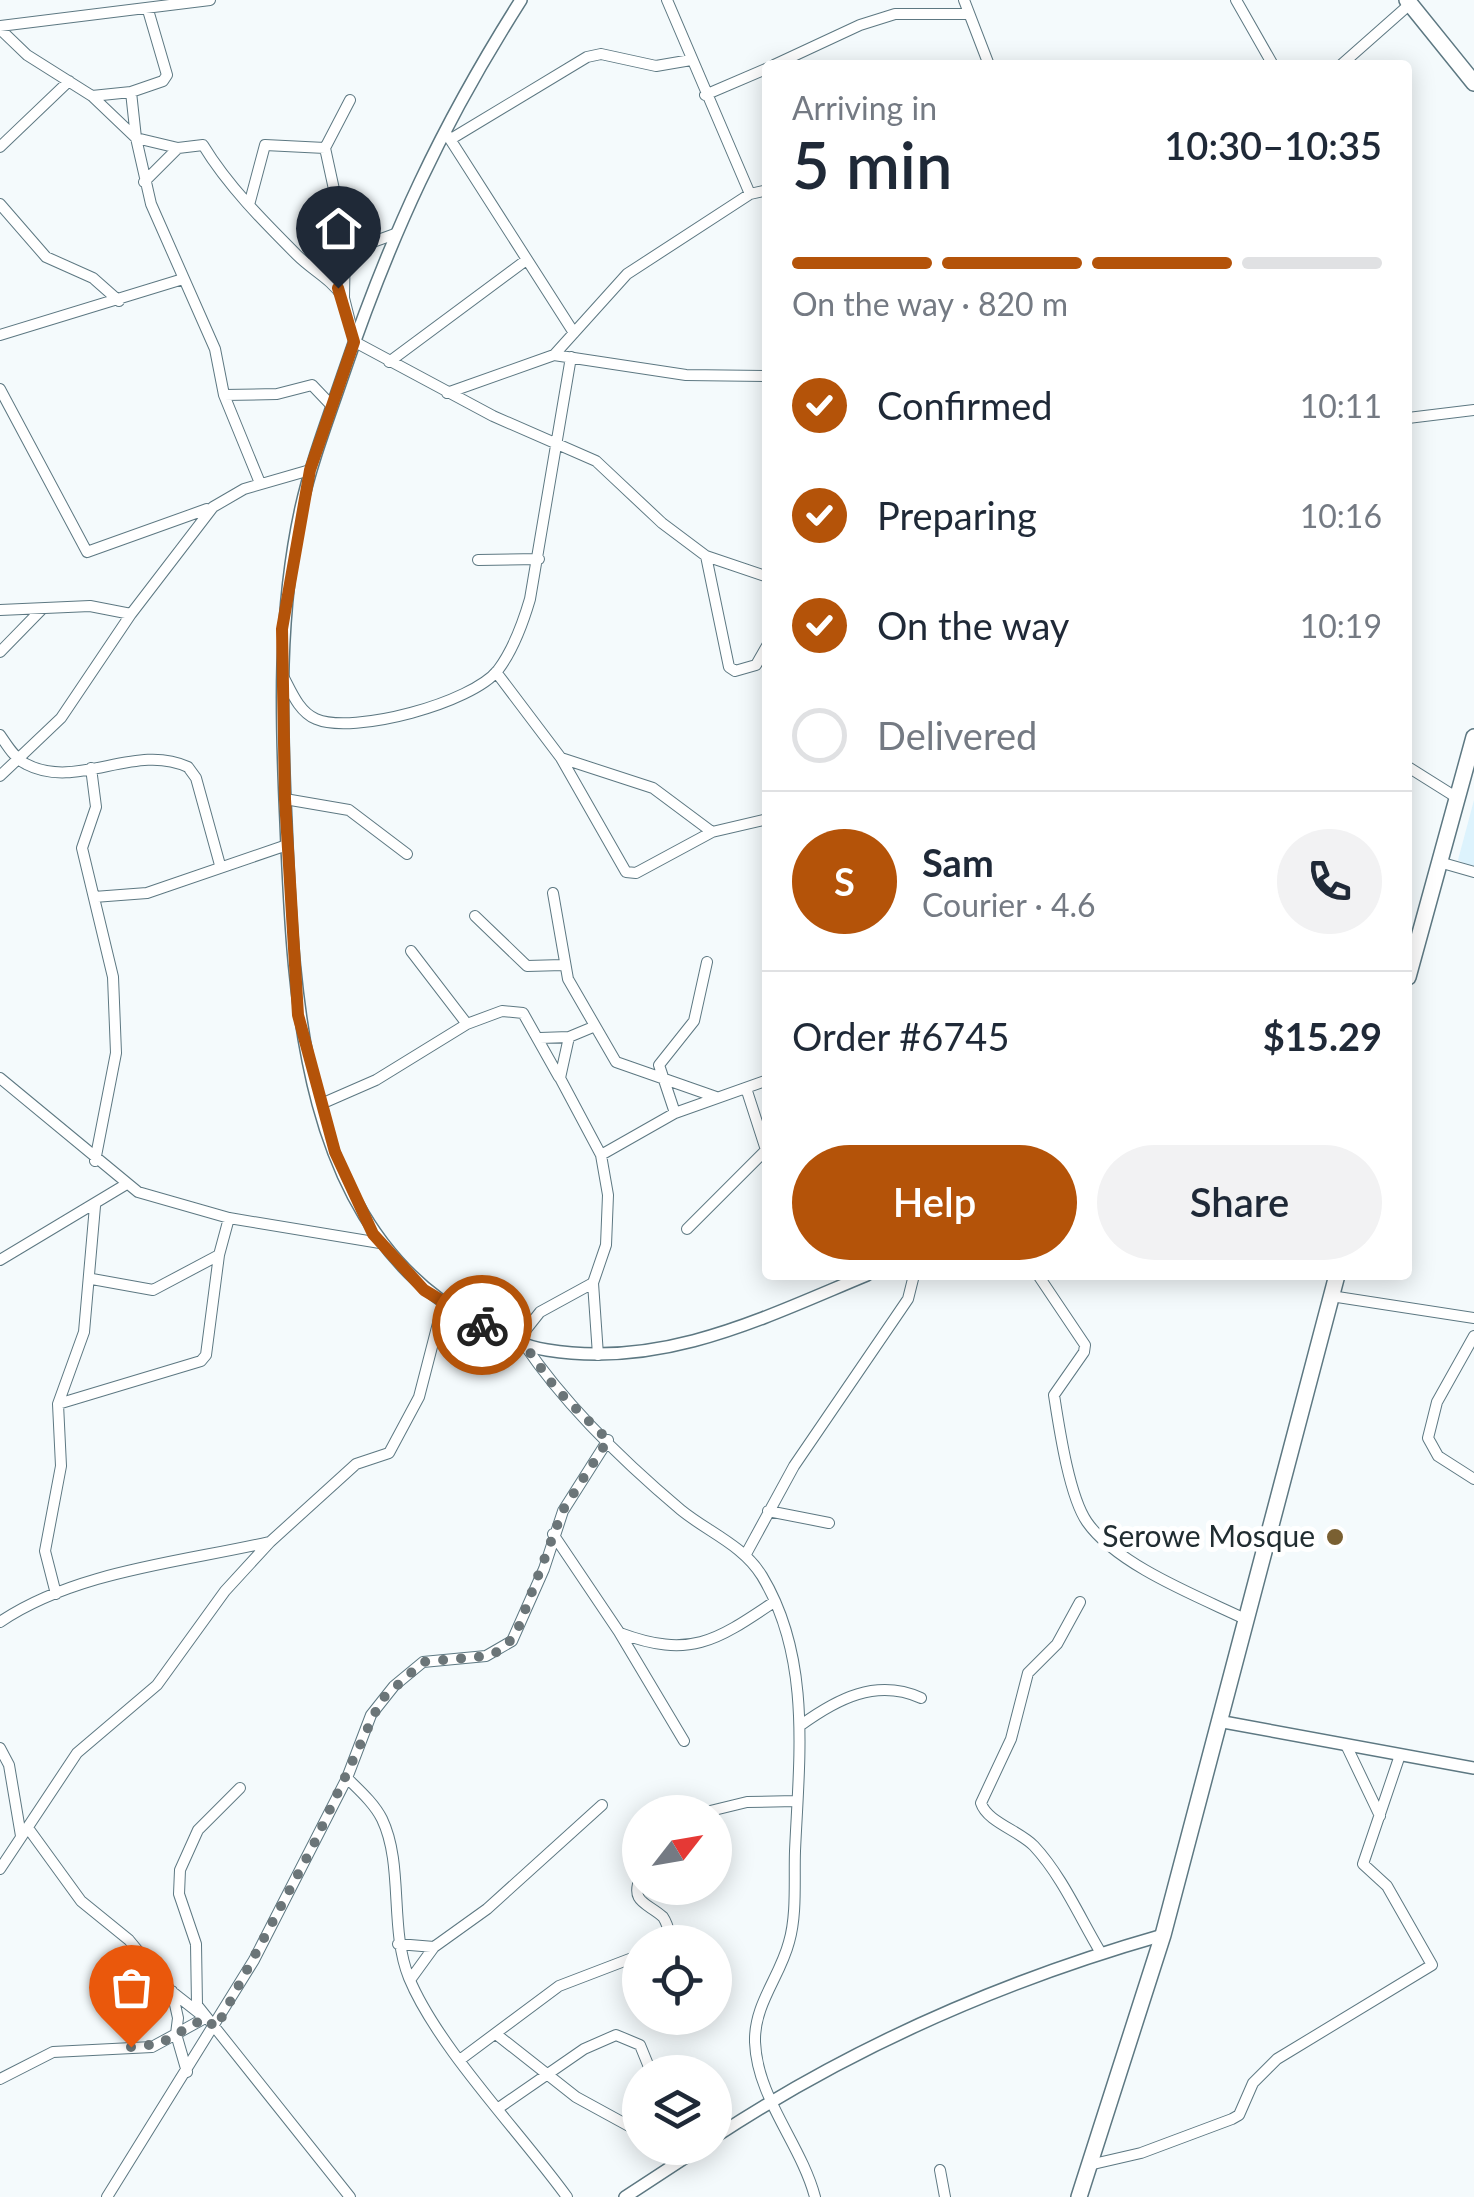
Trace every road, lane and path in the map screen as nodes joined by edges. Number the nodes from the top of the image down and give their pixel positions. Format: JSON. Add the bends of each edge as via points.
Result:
{"nodes":[{"id":1,"x":210,"y":0,"type":"edge"},
{"id":2,"x":522,"y":0,"type":"edge"},
{"id":3,"x":964,"y":0,"type":"edge"},
{"id":4,"x":1236,"y":0,"type":"edge"},
{"id":5,"x":670,"y":1,"type":"edge"},
{"id":6,"x":1409,"y":2,"type":"edge"},
{"id":7,"x":148,"y":10,"type":"junction"},
{"id":8,"x":968,"y":14,"type":"junction"},
{"id":9,"x":0,"y":27,"type":"edge"},
{"id":10,"x":691,"y":60,"type":"junction"},
{"id":11,"x":784,"y":60,"type":"edge"},
{"id":12,"x":987,"y":60,"type":"edge"},
{"id":13,"x":1270,"y":60,"type":"edge"},
{"id":14,"x":1346,"y":60,"type":"edge"},
{"id":15,"x":762,"y":70,"type":"edge"},
{"id":16,"x":68,"y":80,"type":"junction"},
{"id":17,"x":1474,"y":83,"type":"edge"},
{"id":18,"x":131,"y":92,"type":"junction"},
{"id":19,"x":705,"y":95,"type":"junction"},
{"id":20,"x":92,"y":96,"type":"junction"},
{"id":21,"x":350,"y":100,"type":"dead end"},
{"id":22,"x":444,"y":128,"type":"junction"},
{"id":23,"x":136,"y":138,"type":"junction"},
{"id":24,"x":451,"y":140,"type":"junction"},
{"id":25,"x":0,"y":147,"type":"edge"},
{"id":26,"x":178,"y":148,"type":"junction"},
{"id":27,"x":325,"y":148,"type":"junction"},
{"id":28,"x":144,"y":182,"type":"junction"},
{"id":29,"x":762,"y":191,"type":"edge"},
{"id":30,"x":750,"y":194,"type":"junction"},
{"id":31,"x":0,"y":204,"type":"edge"},
{"id":32,"x":249,"y":205,"type":"junction"},
{"id":33,"x":395,"y":234,"type":"junction"},
{"id":34,"x":347,"y":253,"type":"junction"},
{"id":35,"x":524,"y":261,"type":"junction"},
{"id":36,"x":308,"y":265,"type":"junction"},
{"id":37,"x":183,"y":279,"type":"junction"},
{"id":38,"x":344,"y":298,"type":"junction"},
{"id":39,"x":119,"y":301,"type":"junction"},
{"id":40,"x":574,"y":333,"type":"junction"},
{"id":41,"x":0,"y":335,"type":"edge"},
{"id":42,"x":354,"y":342,"type":"junction"},
{"id":43,"x":554,"y":355,"type":"junction"},
{"id":44,"x":571,"y":357,"type":"junction"},
{"id":45,"x":389,"y":362,"type":"junction"},
{"id":46,"x":762,"y":376,"type":"edge"},
{"id":47,"x":0,"y":389,"type":"edge"},
{"id":48,"x":447,"y":393,"type":"junction"},
{"id":49,"x":224,"y":396,"type":"junction"},
{"id":50,"x":332,"y":406,"type":"junction"},
{"id":51,"x":1474,"y":410,"type":"edge"},
{"id":52,"x":1412,"y":418,"type":"edge"},
{"id":53,"x":559,"y":444,"type":"junction"},
{"id":54,"x":310,"y":470,"type":"junction"},
{"id":55,"x":260,"y":483,"type":"junction"},
{"id":56,"x":212,"y":506,"type":"junction"},
{"id":57,"x":706,"y":556,"type":"junction"},
{"id":58,"x":540,"y":559,"type":"junction"},
{"id":59,"x":478,"y":560,"type":"dead end"},
{"id":60,"x":762,"y":575,"type":"edge"},
{"id":61,"x":42,"y":608,"type":"junction"},
{"id":62,"x":0,"y":610,"type":"edge"},
{"id":63,"x":131,"y":614,"type":"junction"},
{"id":64,"x":0,"y":652,"type":"edge"},
{"id":65,"x":762,"y":664,"type":"edge"},
{"id":66,"x":281,"y":672,"type":"junction"},
{"id":67,"x":496,"y":672,"type":"junction"},
{"id":68,"x":0,"y":735,"type":"edge"},
{"id":69,"x":1474,"y":738,"type":"edge"},
{"id":70,"x":561,"y":758,"type":"junction"},
{"id":71,"x":18,"y":759,"type":"junction"},
{"id":72,"x":91,"y":768,"type":"junction"},
{"id":73,"x":1412,"y":770,"type":"edge"},
{"id":74,"x":0,"y":776,"type":"edge"},
{"id":75,"x":285,"y":799,"type":"junction"},
{"id":76,"x":1459,"y":799,"type":"junction"},
{"id":77,"x":762,"y":820,"type":"edge"},
{"id":78,"x":712,"y":832,"type":"junction"},
{"id":79,"x":287,"y":845,"type":"junction"},
{"id":80,"x":407,"y":854,"type":"dead end"},
{"id":81,"x":1439,"y":862,"type":"junction"},
{"id":82,"x":220,"y":865,"type":"junction"},
{"id":83,"x":1474,"y":872,"type":"edge"},
{"id":84,"x":553,"y":893,"type":"dead end"},
{"id":85,"x":94,"y":897,"type":"junction"},
{"id":86,"x":474,"y":916,"type":"dead end"},
{"id":87,"x":412,"y":951,"type":"dead end"},
{"id":88,"x":707,"y":962,"type":"dead end"},
{"id":89,"x":1412,"y":963,"type":"edge"},
{"id":90,"x":564,"y":964,"type":"junction"},
{"id":91,"x":467,"y":1024,"type":"junction"},
{"id":92,"x":593,"y":1027,"type":"junction"},
{"id":93,"x":569,"y":1037,"type":"junction"},
{"id":94,"x":540,"y":1038,"type":"junction"},
{"id":95,"x":660,"y":1076,"type":"junction"},
{"id":96,"x":0,"y":1078,"type":"edge"},
{"id":97,"x":560,"y":1078,"type":"junction"},
{"id":98,"x":762,"y":1082,"type":"edge"},
{"id":99,"x":746,"y":1088,"type":"junction"},
{"id":100,"x":716,"y":1097,"type":"junction"},
{"id":101,"x":321,"y":1104,"type":"junction"},
{"id":102,"x":675,"y":1113,"type":"junction"},
{"id":103,"x":762,"y":1138,"type":"edge"},
{"id":104,"x":762,"y":1154,"type":"edge"},
{"id":105,"x":601,"y":1155,"type":"junction"},
{"id":106,"x":95,"y":1161,"type":"junction"},
{"id":107,"x":125,"y":1185,"type":"junction"},
{"id":108,"x":95,"y":1206,"type":"junction"},
{"id":109,"x":229,"y":1218,"type":"junction"},
{"id":110,"x":688,"y":1229,"type":"dead end"},
{"id":111,"x":380,"y":1243,"type":"junction"},
{"id":112,"x":218,"y":1255,"type":"junction"},
{"id":113,"x":0,"y":1260,"type":"edge"},
{"id":114,"x":92,"y":1280,"type":"junction"},
{"id":115,"x":855,"y":1280,"type":"edge"},
{"id":116,"x":913,"y":1280,"type":"edge"},
{"id":117,"x":1041,"y":1280,"type":"edge"},
{"id":118,"x":1336,"y":1280,"type":"edge"},
{"id":119,"x":593,"y":1284,"type":"junction"},
{"id":120,"x":1332,"y":1296,"type":"junction"},
{"id":121,"x":443,"y":1304,"type":"junction"},
{"id":122,"x":1474,"y":1318,"type":"edge"},
{"id":123,"x":1474,"y":1336,"type":"edge"},
{"id":124,"x":521,"y":1343,"type":"junction"},
{"id":125,"x":598,"y":1355,"type":"junction"},
{"id":126,"x":58,"y":1404,"type":"junction"},
{"id":127,"x":608,"y":1440,"type":"junction"},
{"id":128,"x":1474,"y":1479,"type":"edge"},
{"id":129,"x":768,"y":1511,"type":"junction"},
{"id":130,"x":829,"y":1523,"type":"dead end"},
{"id":131,"x":553,"y":1534,"type":"junction"},
{"id":132,"x":270,"y":1542,"type":"junction"},
{"id":133,"x":746,"y":1554,"type":"junction"},
{"id":134,"x":56,"y":1594,"type":"junction"},
{"id":135,"x":774,"y":1602,"type":"junction"},
{"id":136,"x":1080,"y":1602,"type":"dead end"},
{"id":137,"x":1243,"y":1618,"type":"junction"},
{"id":138,"x":0,"y":1622,"type":"edge"},
{"id":139,"x":619,"y":1632,"type":"junction"},
{"id":140,"x":921,"y":1698,"type":"dead end"},
{"id":141,"x":1218,"y":1721,"type":"junction"},
{"id":142,"x":801,"y":1724,"type":"junction"},
{"id":143,"x":684,"y":1741,"type":"dead end"},
{"id":144,"x":0,"y":1748,"type":"edge"},
{"id":145,"x":1348,"y":1748,"type":"junction"},
{"id":146,"x":1400,"y":1755,"type":"junction"},
{"id":147,"x":1474,"y":1768,"type":"edge"},
{"id":148,"x":347,"y":1778,"type":"junction"},
{"id":149,"x":240,"y":1788,"type":"dead end"},
{"id":150,"x":796,"y":1801,"type":"junction"},
{"id":151,"x":602,"y":1805,"type":"dead end"},
{"id":152,"x":732,"y":1806,"type":"edge"},
{"id":153,"x":1380,"y":1816,"type":"junction"},
{"id":154,"x":25,"y":1833,"type":"junction"},
{"id":155,"x":0,"y":1869,"type":"edge"},
{"id":156,"x":642,"y":1905,"type":"edge"},
{"id":157,"x":665,"y":1925,"type":"edge"},
{"id":158,"x":1163,"y":1936,"type":"junction"},
{"id":159,"x":398,"y":1944,"type":"junction"},
{"id":160,"x":434,"y":1947,"type":"junction"},
{"id":161,"x":1101,"y":1953,"type":"junction"},
{"id":162,"x":622,"y":1962,"type":"edge"},
{"id":163,"x":410,"y":1980,"type":"junction"},
{"id":164,"x":172,"y":1991,"type":"junction"},
{"id":165,"x":204,"y":2016,"type":"junction"},
{"id":166,"x":216,"y":2028,"type":"junction"},
{"id":167,"x":176,"y":2034,"type":"junction"},
{"id":168,"x":496,"y":2034,"type":"junction"},
{"id":169,"x":643,"y":2055,"type":"edge"},
{"id":170,"x":461,"y":2060,"type":"junction"},
{"id":171,"x":187,"y":2072,"type":"junction"},
{"id":172,"x":544,"y":2074,"type":"junction"},
{"id":173,"x":0,"y":2079,"type":"edge"},
{"id":174,"x":772,"y":2100,"type":"junction"},
{"id":175,"x":500,"y":2107,"type":"junction"},
{"id":176,"x":622,"y":2121,"type":"edge"},
{"id":177,"x":732,"y":2127,"type":"edge"},
{"id":178,"x":673,"y":2165,"type":"edge"},
{"id":179,"x":1090,"y":2165,"type":"junction"},
{"id":180,"x":940,"y":2170,"type":"dead end"},
{"id":181,"x":106,"y":2197,"type":"edge"},
{"id":182,"x":350,"y":2197,"type":"edge"},
{"id":183,"x":567,"y":2197,"type":"edge"},
{"id":184,"x":625,"y":2197,"type":"edge"},
{"id":185,"x":815,"y":2197,"type":"edge"},
{"id":186,"x":945,"y":2197,"type":"edge"},
{"id":187,"x":1079,"y":2197,"type":"edge"}],
"edges":[{"from":1,"to":7,"type":"street"},
{"from":2,"to":22,"type":"street"},
{"from":3,"to":8,"type":"street"},
{"from":4,"to":13,"type":"street"},
{"from":5,"to":10,"type":"street"},
{"from":6,"to":14,"type":"street"},
{"from":6,"to":17,"type":"main road"},
{"from":7,"to":9,"type":"street"},
{"from":7,"to":18,"type":"street","via":[[167,75]]},
{"from":8,"to":11,"type":"street","via":[[896,14]]},
{"from":8,"to":12,"type":"street"},
{"from":9,"to":16,"type":"street","via":[[27,55]]},
{"from":10,"to":19,"type":"street"},
{"from":10,"to":24,"type":"street","via":[[656,66],[595,55]]},
{"from":15,"to":19,"type":"street"},
{"from":16,"to":20,"type":"street"},
{"from":16,"to":25,"type":"street"},
{"from":18,"to":20,"type":"street"},
{"from":18,"to":23,"type":"street"},
{"from":19,"to":30,"type":"street"},
{"from":20,"to":23,"type":"street"},
{"from":21,"to":27,"type":"street"},
{"from":22,"to":24,"type":"street"},
{"from":22,"to":33,"type":"street"},
{"from":23,"to":26,"type":"street"},
{"from":23,"to":28,"type":"street"},
{"from":24,"to":35,"type":"street"},
{"from":26,"to":28,"type":"street"},
{"from":26,"to":32,"type":"street","via":[[203,146]]},
{"from":27,"to":32,"type":"street","via":[[264,145]]},
{"from":27,"to":34,"type":"street"},
{"from":28,"to":37,"type":"street"},
{"from":29,"to":30,"type":"street"},
{"from":30,"to":40,"type":"street","via":[[645,259]]},
{"from":31,"to":39,"type":"street","via":[[46,258],[93,278]]},
{"from":32,"to":36,"type":"street"},
{"from":33,"to":34,"type":"street"},
{"from":33,"to":42,"type":"street"},
{"from":34,"to":36,"type":"street"},
{"from":34,"to":38,"type":"street"},
{"from":35,"to":40,"type":"street"},
{"from":35,"to":45,"type":"street"},
{"from":36,"to":38,"type":"street","via":[[331,279]]},
{"from":37,"to":39,"type":"street"},
{"from":37,"to":49,"type":"street","via":[[215,349]]},
{"from":38,"to":42,"type":"street"},
{"from":39,"to":41,"type":"street"},
{"from":40,"to":43,"type":"street"},
{"from":42,"to":45,"type":"street"},
{"from":42,"to":50,"type":"street"},
{"from":43,"to":44,"type":"street"},
{"from":43,"to":48,"type":"street"},
{"from":44,"to":46,"type":"street","via":[[686,375]]},
{"from":44,"to":53,"type":"street"},
{"from":45,"to":48,"type":"street"},
{"from":47,"to":56,"type":"street","via":[[87,552]]},
{"from":48,"to":53,"type":"street"},
{"from":49,"to":50,"type":"street","via":[[312,385]]},
{"from":49,"to":55,"type":"street"},
{"from":50,"to":54,"type":"street"},
{"from":51,"to":52,"type":"street"},
{"from":53,"to":57,"type":"street","via":[[608,469]]},
{"from":53,"to":58,"type":"street"},
{"from":54,"to":55,"type":"street"},
{"from":54,"to":66,"type":"street","via":[[286,590]]},
{"from":55,"to":56,"type":"street"},
{"from":56,"to":63,"type":"street"},
{"from":57,"to":60,"type":"street"},
{"from":57,"to":65,"type":"street","via":[[730,667]]},
{"from":58,"to":59,"type":"street"},
{"from":58,"to":67,"type":"street","via":[[522,625]]},
{"from":61,"to":62,"type":"street"},
{"from":61,"to":63,"type":"street","via":[[105,607]]},
{"from":61,"to":64,"type":"street"},
{"from":63,"to":71,"type":"street","via":[[61,718]]},
{"from":66,"to":67,"type":"street","via":[[308,715],[332,723],[444,706]]},
{"from":66,"to":75,"type":"street"},
{"from":67,"to":70,"type":"street"},
{"from":68,"to":71,"type":"street"},
{"from":69,"to":76,"type":"main road"},
{"from":70,"to":78,"type":"street","via":[[653,788]]},
{"from":70,"to":78,"type":"street","via":[[630,874]]},
{"from":71,"to":72,"type":"street","via":[[38,768]]},
{"from":71,"to":74,"type":"street"},
{"from":72,"to":82,"type":"street","via":[[142,758],[188,767]]},
{"from":72,"to":85,"type":"street","via":[[96,807],[82,842]]},
{"from":73,"to":76,"type":"street"},
{"from":75,"to":79,"type":"street"},
{"from":75,"to":80,"type":"street","via":[[349,810]]},
{"from":76,"to":81,"type":"main road"},
{"from":77,"to":78,"type":"street"},
{"from":79,"to":82,"type":"street"},
{"from":79,"to":101,"type":"street","via":[[298,1015]]},
{"from":81,"to":83,"type":"street"},
{"from":81,"to":89,"type":"main road"},
{"from":82,"to":85,"type":"street","via":[[147,893]]},
{"from":84,"to":90,"type":"street"},
{"from":85,"to":106,"type":"street","via":[[113,977],[116,1053]]},
{"from":86,"to":90,"type":"street","via":[[527,966]]},
{"from":87,"to":91,"type":"street"},
{"from":88,"to":95,"type":"street","via":[[697,1013],[662,1058]]},
{"from":90,"to":92,"type":"street"},
{"from":91,"to":94,"type":"street","via":[[518,1011]]},
{"from":91,"to":101,"type":"street","via":[[376,1080]]},
{"from":92,"to":93,"type":"street"},
{"from":92,"to":95,"type":"street","via":[[616,1062]]},
{"from":93,"to":94,"type":"street"},
{"from":93,"to":97,"type":"street"},
{"from":94,"to":97,"type":"street"},
{"from":95,"to":100,"type":"street"},
{"from":95,"to":102,"type":"street"},
{"from":96,"to":106,"type":"street"},
{"from":97,"to":105,"type":"street"},
{"from":98,"to":99,"type":"street"},
{"from":99,"to":100,"type":"street"},
{"from":99,"to":103,"type":"street"},
{"from":100,"to":102,"type":"street"},
{"from":101,"to":111,"type":"street","via":[[345,1179]]},
{"from":102,"to":105,"type":"street"},
{"from":104,"to":110,"type":"street"},
{"from":105,"to":119,"type":"street","via":[[608,1217]]},
{"from":106,"to":107,"type":"street"},
{"from":107,"to":108,"type":"street"},
{"from":107,"to":109,"type":"street"},
{"from":108,"to":113,"type":"street"},
{"from":108,"to":114,"type":"street"},
{"from":109,"to":111,"type":"street"},
{"from":109,"to":112,"type":"street"},
{"from":111,"to":121,"type":"street"},
{"from":112,"to":114,"type":"street","via":[[153,1290]]},
{"from":112,"to":126,"type":"street","via":[[208,1350],[201,1361]]},
{"from":114,"to":126,"type":"street","via":[[84,1332]]},
{"from":115,"to":125,"type":"street","via":[[726,1334],[673,1349]]},
{"from":116,"to":129,"type":"street","via":[[908,1299]]},
{"from":117,"to":137,"type":"street","via":[[1084,1345],[1054,1395],[1089,1525],[1155,1574]]},
{"from":118,"to":120,"type":"main road"},
{"from":119,"to":124,"type":"street","via":[[540,1312]]},
{"from":119,"to":125,"type":"street"},
{"from":120,"to":122,"type":"street"},
{"from":120,"to":137,"type":"main road"},
{"from":121,"to":124,"type":"street"},
{"from":121,"to":132,"type":"street","via":[[425,1381],[394,1447],[382,1458],[356,1464]]},
{"from":123,"to":128,"type":"street","via":[[1436,1402],[1428,1438],[1438,1456]]},
{"from":124,"to":125,"type":"street"},
{"from":124,"to":127,"type":"street"},
{"from":126,"to":134,"type":"street","via":[[60,1466],[44,1551]]},
{"from":127,"to":131,"type":"street"},
{"from":127,"to":133,"type":"street","via":[[683,1512]]},
{"from":129,"to":130,"type":"street"},
{"from":129,"to":133,"type":"street"},
{"from":131,"to":139,"type":"street"},
{"from":131,"to":148,"type":"street","via":[[512,1641],[486,1656],[430,1659],[394,1686],[370,1715]]},
{"from":132,"to":134,"type":"street"},
{"from":132,"to":154,"type":"street","via":[[224,1591],[157,1685],[84,1745]]},
{"from":133,"to":135,"type":"street"},
{"from":134,"to":138,"type":"street"},
{"from":135,"to":139,"type":"street","via":[[692,1647],[647,1643]]},
{"from":135,"to":142,"type":"street","via":[[792,1654]]},
{"from":136,"to":161,"type":"street","via":[[1057,1644],[1028,1673],[1011,1739],[981,1803],[1033,1844]]},
{"from":137,"to":141,"type":"main road"},
{"from":139,"to":143,"type":"street"},
{"from":140,"to":142,"type":"street","via":[[904,1692],[850,1694]]},
{"from":141,"to":145,"type":"street"},
{"from":141,"to":158,"type":"main road"},
{"from":142,"to":150,"type":"street"},
{"from":144,"to":154,"type":"street"},
{"from":145,"to":146,"type":"street"},
{"from":145,"to":153,"type":"street"},
{"from":146,"to":147,"type":"street"},
{"from":146,"to":153,"type":"street"},
{"from":148,"to":159,"type":"street","via":[[377,1811],[387,1835]]},
{"from":148,"to":166,"type":"street"},
{"from":149,"to":165,"type":"street","via":[[198,1830],[180,1870],[179,1894],[196,1944],[196,2000]]},
{"from":150,"to":152,"type":"street"},
{"from":150,"to":174,"type":"street","via":[[789,1944],[756,2028],[760,2074]]},
{"from":151,"to":160,"type":"street","via":[[487,1909]]},
{"from":153,"to":179,"type":"street","via":[[1363,1864],[1387,1886],[1432,1965],[1277,2060],[1253,2083],[1239,2115]]},
{"from":154,"to":155,"type":"street"},
{"from":154,"to":164,"type":"street","via":[[81,1901],[137,1947]]},
{"from":156,"to":157,"type":"street"},
{"from":158,"to":161,"type":"street"},
{"from":158,"to":179,"type":"main road"},
{"from":159,"to":160,"type":"street"},
{"from":159,"to":163,"type":"street"},
{"from":160,"to":163,"type":"street"},
{"from":161,"to":174,"type":"street","via":[[929,2020]]},
{"from":162,"to":168,"type":"street","via":[[558,1986]]},
{"from":163,"to":170,"type":"street"},
{"from":164,"to":165,"type":"street"},
{"from":164,"to":167,"type":"street"},
{"from":165,"to":166,"type":"street"},
{"from":165,"to":167,"type":"street"},
{"from":166,"to":171,"type":"street"},
{"from":166,"to":182,"type":"street"},
{"from":167,"to":171,"type":"street"},
{"from":167,"to":173,"type":"street","via":[[152,2047],[52,2052]]},
{"from":168,"to":170,"type":"street"},
{"from":168,"to":172,"type":"street"},
{"from":169,"to":172,"type":"street","via":[[640,2046],[616,2035]]},
{"from":170,"to":175,"type":"street"},
{"from":171,"to":181,"type":"street"},
{"from":172,"to":175,"type":"street"},
{"from":172,"to":176,"type":"street"},
{"from":174,"to":177,"type":"street"},
{"from":174,"to":185,"type":"street"},
{"from":175,"to":183,"type":"street"},
{"from":178,"to":184,"type":"street"},
{"from":179,"to":187,"type":"main road"},
{"from":180,"to":186,"type":"street"}]}
